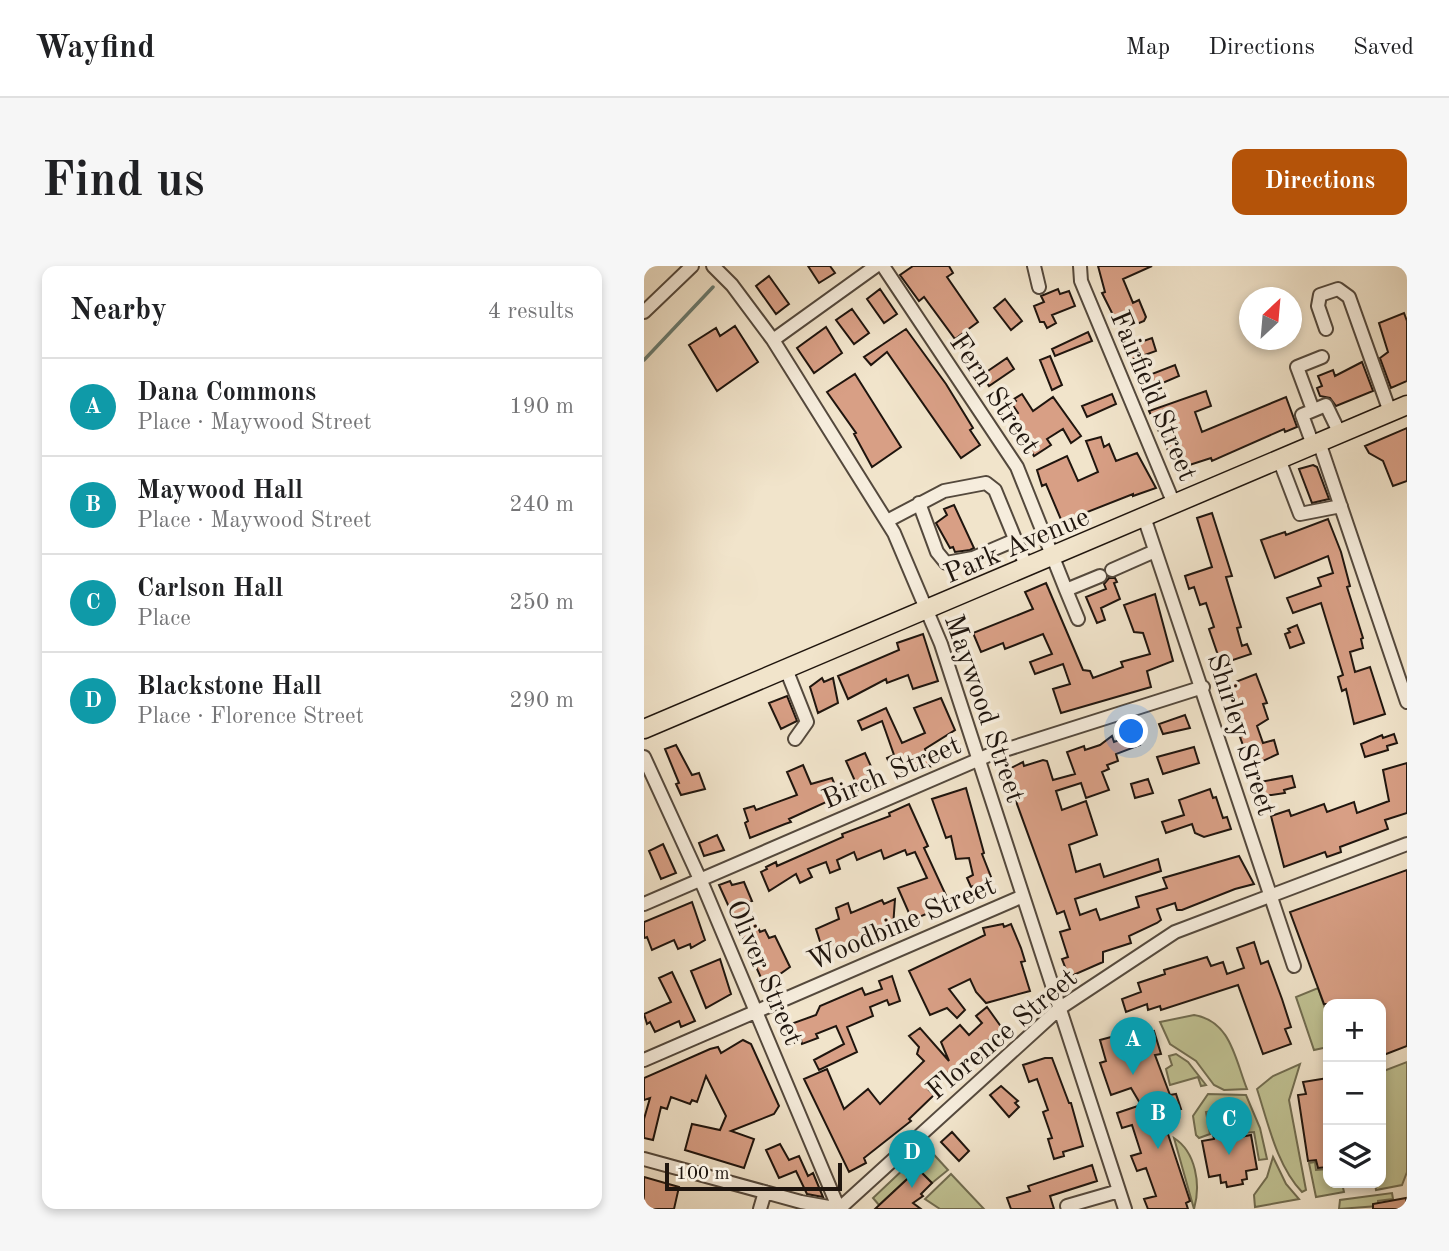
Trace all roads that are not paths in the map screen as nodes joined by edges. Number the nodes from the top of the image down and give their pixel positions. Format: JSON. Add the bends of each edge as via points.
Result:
{"nodes":[{"id":1,"x":692,"y":266,"type":"edge"},
{"id":2,"x":713,"y":266,"type":"edge"},
{"id":3,"x":876,"y":266,"type":"edge"},
{"id":4,"x":883,"y":266,"type":"edge"},
{"id":5,"x":1034,"y":266,"type":"edge"},
{"id":6,"x":1080,"y":266,"type":"edge"},
{"id":7,"x":1039,"y":287,"type":"dead end"},
{"id":8,"x":644,"y":312,"type":"edge"},
{"id":9,"x":1326,"y":329,"type":"dead end"},
{"id":10,"x":773,"y":340,"type":"junction"},
{"id":11,"x":1322,"y":357,"type":"dead end"},
{"id":12,"x":1407,"y":405,"type":"edge"},
{"id":13,"x":1313,"y":410,"type":"junction"},
{"id":14,"x":1390,"y":412,"type":"junction"},
{"id":15,"x":1340,"y":434,"type":"junction"},
{"id":16,"x":1316,"y":444,"type":"junction"},
{"id":17,"x":1279,"y":459,"type":"junction"},
{"id":18,"x":969,"y":484,"type":"junction"},
{"id":19,"x":919,"y":503,"type":"junction"},
{"id":20,"x":1174,"y":504,"type":"junction"},
{"id":21,"x":1341,"y":506,"type":"junction"},
{"id":22,"x":1144,"y":517,"type":"junction"},
{"id":23,"x":887,"y":521,"type":"junction"},
{"id":24,"x":1015,"y":540,"type":"junction"},
{"id":25,"x":1155,"y":551,"type":"junction"},
{"id":26,"x":1055,"y":556,"type":"junction"},
{"id":27,"x":954,"y":564,"type":"junction"},
{"id":28,"x":1027,"y":568,"type":"junction"},
{"id":29,"x":1066,"y":590,"type":"junction"},
{"id":30,"x":927,"y":610,"type":"junction"},
{"id":31,"x":1078,"y":619,"type":"dead end"},
{"id":32,"x":786,"y":669,"type":"junction"},
{"id":33,"x":1203,"y":687,"type":"junction"},
{"id":34,"x":1407,"y":702,"type":"edge"},
{"id":35,"x":644,"y":729,"type":"edge"},
{"id":36,"x":795,"y":739,"type":"dead end"},
{"id":37,"x":644,"y":757,"type":"edge"},
{"id":38,"x":979,"y":760,"type":"junction"},
{"id":39,"x":1407,"y":844,"type":"edge"},
{"id":40,"x":699,"y":879,"type":"junction"},
{"id":41,"x":1023,"y":896,"type":"junction"},
{"id":42,"x":1270,"y":897,"type":"junction"},
{"id":43,"x":644,"y":904,"type":"edge"},
{"id":44,"x":1294,"y":965,"type":"dead end"},
{"id":45,"x":1060,"y":1008,"type":"junction"},
{"id":46,"x":756,"y":1012,"type":"junction"},
{"id":47,"x":644,"y":1060,"type":"edge"},
{"id":48,"x":644,"y":1159,"type":"edge"},
{"id":49,"x":1119,"y":1191,"type":"junction"},
{"id":50,"x":765,"y":1192,"type":"junction"},
{"id":51,"x":1067,"y":1206,"type":"dead end"},
{"id":52,"x":760,"y":1209,"type":"edge"},
{"id":53,"x":839,"y":1209,"type":"edge"},
{"id":54,"x":1125,"y":1209,"type":"edge"}],
"edges":[{"from":1,"to":8,"type":"street"},
{"from":2,"to":10,"type":"street","name":"Maywood Street"},
{"from":3,"to":10,"type":"street"},
{"from":4,"to":26,"type":"street","name":"Fern Street","via":[[1007,449]]},
{"from":5,"to":7,"type":"street"},
{"from":6,"to":20,"type":"street","name":"Fairfield Street","via":[[1081,281]]},
{"from":9,"to":14,"type":"street","via":[[1318,306],[1320,295],[1338,289],[1349,297]]},
{"from":10,"to":23,"type":"street","name":"Maywood Street"},
{"from":11,"to":13,"type":"street","via":[[1297,367]]},
{"from":12,"to":14,"type":"highway","name":"Park Avenue"},
{"from":13,"to":15,"type":"street","via":[[1326,405]]},
{"from":13,"to":16,"type":"street","via":[[1302,415]]},
{"from":14,"to":15,"type":"highway","name":"Park Avenue"},
{"from":15,"to":16,"type":"highway","name":"Park Avenue"},
{"from":16,"to":17,"type":"highway","name":"Park Avenue"},
{"from":16,"to":21,"type":"street"},
{"from":17,"to":20,"type":"highway","name":"Park Avenue"},
{"from":17,"to":21,"type":"street","via":[[1300,514]]},
{"from":18,"to":19,"type":"street"},
{"from":18,"to":24,"type":"street","via":[[986,483],[995,489]]},
{"from":18,"to":27,"type":"street","via":[[932,509],[936,531]]},
{"from":19,"to":23,"type":"street"},
{"from":19,"to":27,"type":"street","via":[[941,560]]},
{"from":20,"to":22,"type":"highway","name":"Park Avenue"},
{"from":21,"to":34,"type":"street"},
{"from":22,"to":25,"type":"street","name":"Shirley Street"},
{"from":22,"to":26,"type":"highway","name":"Park Avenue"},
{"from":23,"to":30,"type":"street","name":"Maywood Street"},
{"from":24,"to":27,"type":"street"},
{"from":24,"to":28,"type":"street"},
{"from":25,"to":29,"type":"street"},
{"from":25,"to":33,"type":"street","name":"Shirley Street"},
{"from":26,"to":28,"type":"highway","name":"Park Avenue"},
{"from":26,"to":29,"type":"street","name":"Fern Street"},
{"from":28,"to":30,"type":"highway","name":"Park Avenue"},
{"from":29,"to":31,"type":"street","name":"Fern Street"},
{"from":30,"to":32,"type":"highway","name":"Park Avenue"},
{"from":30,"to":38,"type":"street","name":"Maywood Street"},
{"from":32,"to":35,"type":"highway","name":"Park Avenue"},
{"from":32,"to":36,"type":"street","via":[[806,714],[805,729]]},
{"from":33,"to":38,"type":"street","name":"Birch Street"},
{"from":33,"to":42,"type":"street","name":"Shirley Street"},
{"from":37,"to":40,"type":"street","name":"Oliver Street"},
{"from":38,"to":40,"type":"street","name":"Birch Street"},
{"from":38,"to":41,"type":"street","name":"Maywood Street"},
{"from":39,"to":42,"type":"street","name":"Florence Street"},
{"from":40,"to":43,"type":"street","name":"Birch Street"},
{"from":40,"to":46,"type":"street","name":"Oliver Street"},
{"from":41,"to":45,"type":"street","name":"Maywood Street"},
{"from":41,"to":46,"type":"street","name":"Woodbine Street"},
{"from":42,"to":44,"type":"street","name":"Shirley Street"},
{"from":42,"to":45,"type":"street","name":"Florence Street","via":[[1175,932]]},
{"from":45,"to":49,"type":"street","name":"Maywood Street"},
{"from":45,"to":53,"type":"street","name":"Florence Street"},
{"from":46,"to":47,"type":"street","name":"Woodbine Street"},
{"from":46,"to":53,"type":"street","name":"Oliver Street"},
{"from":48,"to":50,"type":"street"},
{"from":49,"to":51,"type":"street"},
{"from":49,"to":54,"type":"street","name":"Maywood Street"},
{"from":50,"to":52,"type":"street"},
{"from":50,"to":53,"type":"street"}]}
